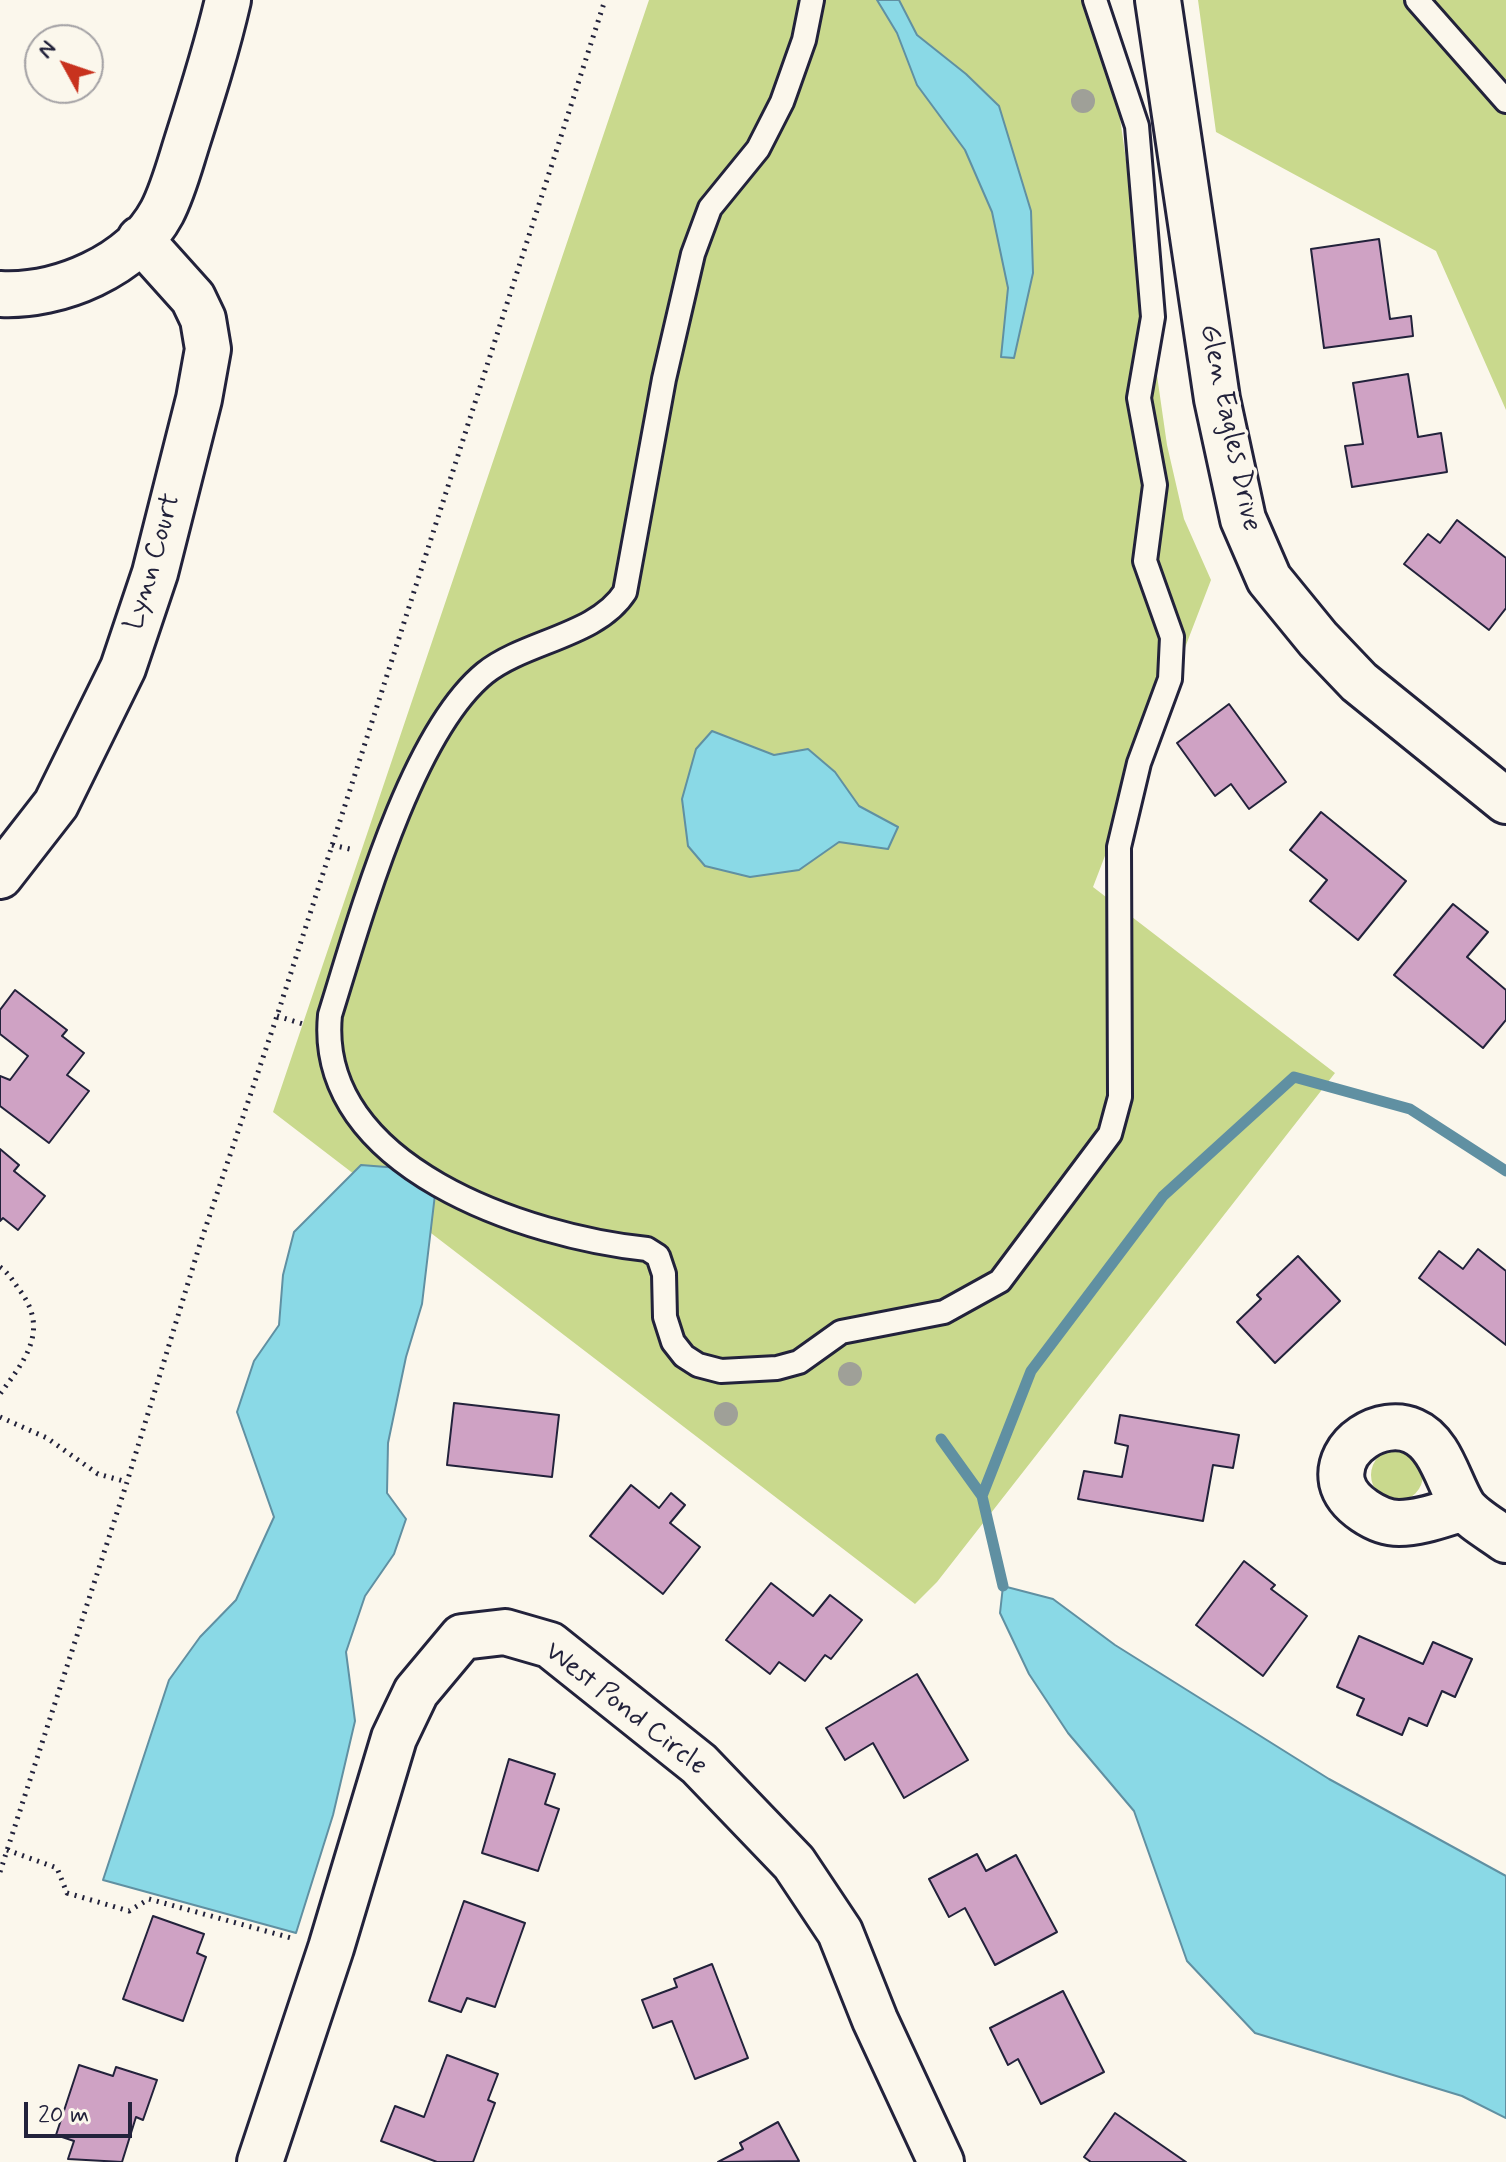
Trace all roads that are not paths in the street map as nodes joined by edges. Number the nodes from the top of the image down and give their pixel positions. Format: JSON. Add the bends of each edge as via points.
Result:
{"nodes":[{"id":1,"x":228,"y":0,"type":"edge"},
{"id":2,"x":812,"y":0,"type":"edge"},
{"id":3,"x":1095,"y":0,"type":"edge"},
{"id":4,"x":1158,"y":0,"type":"edge"},
{"id":5,"x":1417,"y":0,"type":"edge"},
{"id":6,"x":1506,"y":101,"type":"edge"},
{"id":7,"x":140,"y":239,"type":"junction"},
{"id":8,"x":0,"y":294,"type":"edge"},
{"id":9,"x":1506,"y":801,"type":"edge"},
{"id":10,"x":0,"y":876,"type":"edge"},
{"id":11,"x":1464,"y":1508,"type":"dead end"},
{"id":12,"x":1506,"y":1540,"type":"edge"},
{"id":13,"x":260,"y":2162,"type":"edge"},
{"id":14,"x":941,"y":2162,"type":"edge"}],
"edges":[{"from":1,"to":7,"type":"street","via":[[167,199]]},
{"from":2,"to":3,"type":"lane","via":[[782,102],[758,149],[710,208],[693,254],[625,592],[595,621],[507,658],[462,696],[422,764],[382,857],[330,1015],[333,1066],[366,1124],[391,1150],[426,1178],[497,1215],[563,1235],[647,1249],[658,1256],[673,1342],[698,1365],[721,1371],[799,1362],[841,1332],[944,1312],[971,1300],[1000,1281],[1110,1134],[1120,1097],[1119,847],[1139,763],[1170,679],[1172,637],[1145,561],[1155,485],[1139,398],[1153,317],[1137,126]]},
{"from":4,"to":9,"type":"street","name":"Glen Eagles Drive","via":[[1217,399],[1243,519],[1269,579],[1359,682]]},
{"from":5,"to":6,"type":"lane"},
{"from":7,"to":8,"type":"street","via":[[120,259],[89,276],[23,295]]},
{"from":7,"to":10,"type":"street","name":"Lynn Court","via":[[193,298],[203,319],[208,349],[199,399],[155,573],[123,668],[56,804]]},
{"from":11,"to":12,"type":"street"},
{"from":13,"to":14,"type":"street","name":"West Pond Circle","via":[[394,1738],[416,1692],[462,1637],[505,1632],[550,1645],[699,1764],[794,1863],[840,1932]]}]}
